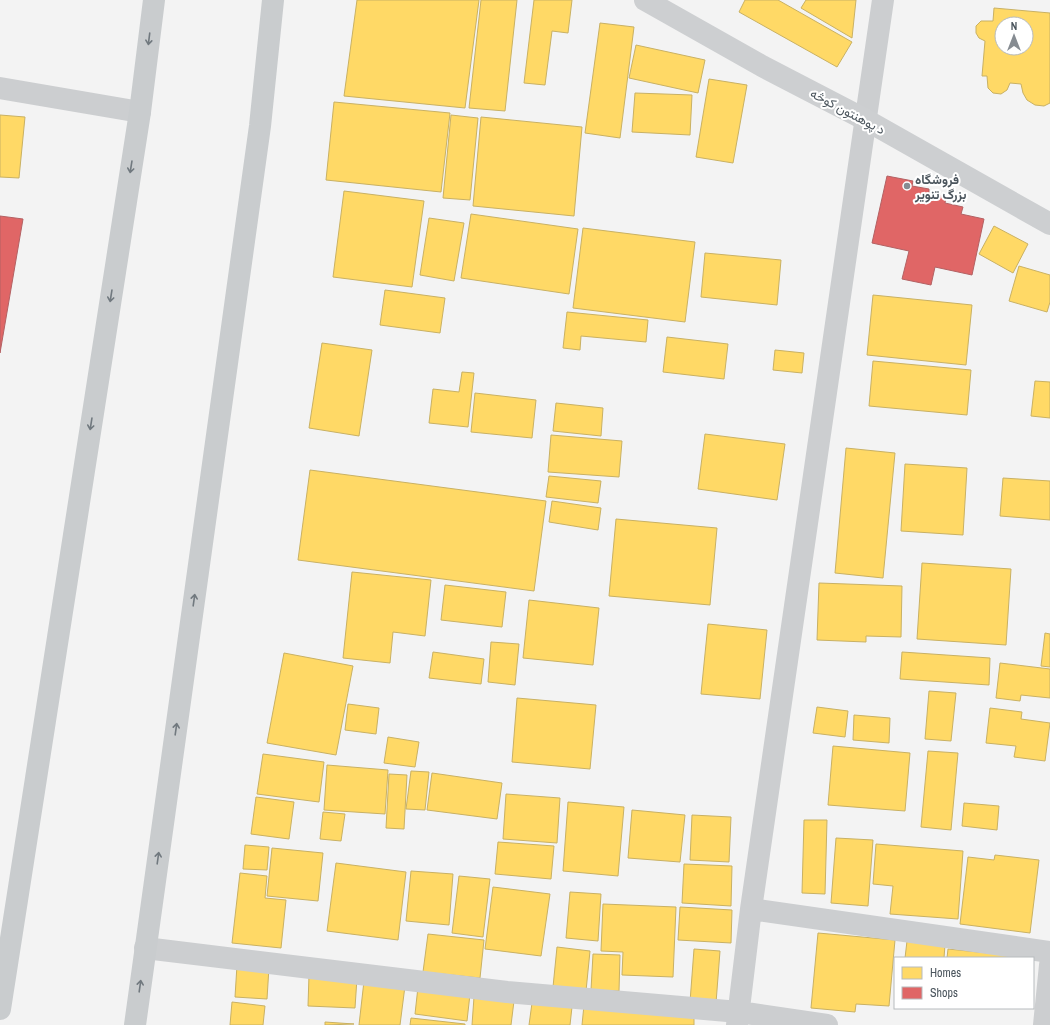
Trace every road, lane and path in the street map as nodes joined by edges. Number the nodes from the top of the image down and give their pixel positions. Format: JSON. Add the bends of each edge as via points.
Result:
{"nodes":[{"id":1,"x":154,"y":0,"type":"edge"},
{"id":2,"x":273,"y":0,"type":"edge"},
{"id":3,"x":645,"y":0,"type":"edge"},
{"id":4,"x":883,"y":0,"type":"edge"},
{"id":5,"x":0,"y":88,"type":"edge"},
{"id":6,"x":140,"y":112,"type":"junction"},
{"id":7,"x":866,"y":120,"type":"junction"},
{"id":8,"x":1050,"y":224,"type":"edge"},
{"id":9,"x":751,"y":909,"type":"junction"},
{"id":10,"x":145,"y":948,"type":"junction"},
{"id":11,"x":1050,"y":952,"type":"edge"},
{"id":12,"x":1050,"y":965,"type":"edge"},
{"id":13,"x":0,"y":1009,"type":"edge"},
{"id":14,"x":738,"y":1018,"type":"edge"},
{"id":15,"x":135,"y":1025,"type":"edge"},
{"id":16,"x":828,"y":1025,"type":"edge"},
{"id":17,"x":1044,"y":1025,"type":"edge"}],
"edges":[{"from":1,"to":6,"type":"main road","one_way":true},
{"from":10,"to":2,"type":"main road","one_way":true,"via":[[260,126]]},
{"from":3,"to":7,"type":"street","name":"د پوهنتون کوڅه","via":[[762,66]]},
{"from":4,"to":7,"type":"street"},
{"from":5,"to":6,"type":"street"},
{"from":6,"to":13,"type":"main road","one_way":true},
{"from":7,"to":8,"type":"street","name":"د پوهنتون کوڅه"},
{"from":7,"to":9,"type":"street"},
{"from":9,"to":11,"type":"street"},
{"from":9,"to":14,"type":"street"},
{"from":10,"to":14,"type":"street"},
{"from":15,"to":10,"type":"main road","one_way":true},
{"from":12,"to":17,"type":"street"},
{"from":14,"to":16,"type":"street"}]}
